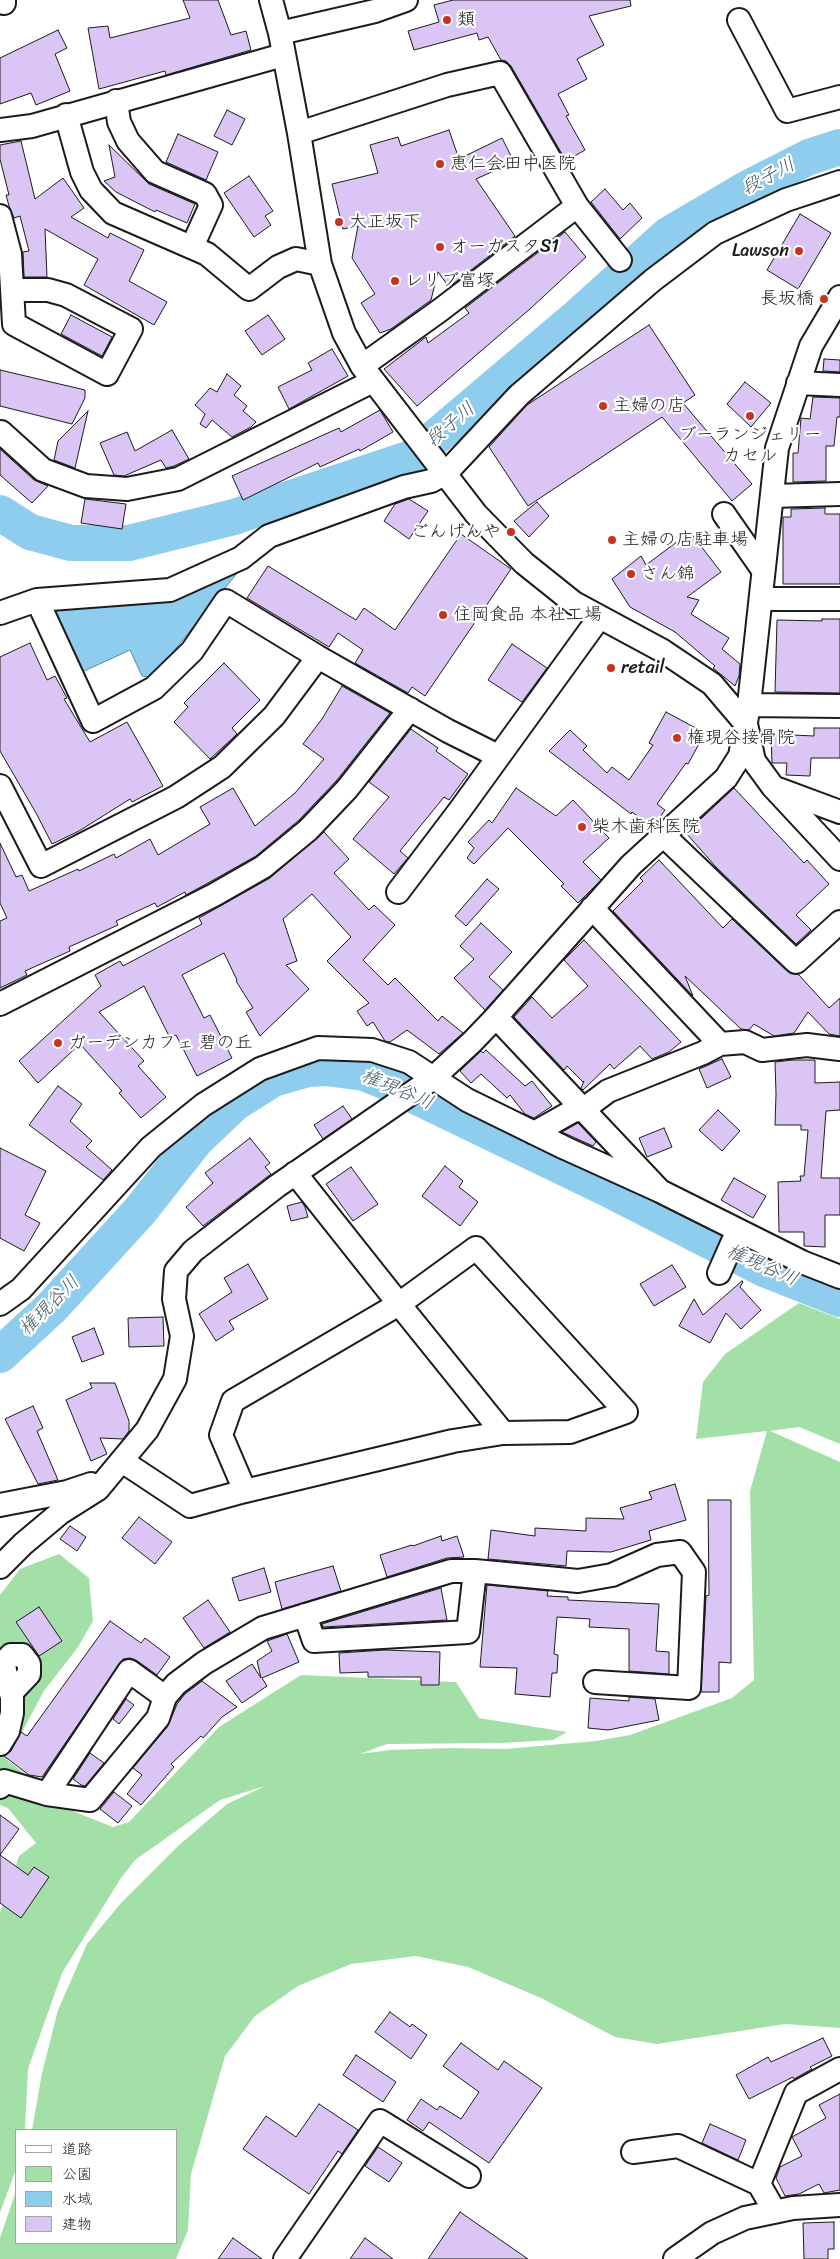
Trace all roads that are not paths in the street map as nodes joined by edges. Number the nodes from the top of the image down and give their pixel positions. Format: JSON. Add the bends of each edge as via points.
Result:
{"nodes":[{"id":1,"x":271,"y":0,"type":"edge"},
{"id":2,"x":406,"y":0,"type":"edge"},
{"id":3,"x":373,"y":6,"type":"edge"},
{"id":4,"x":739,"y":20,"type":"dead end"},
{"id":5,"x":282,"y":44,"type":"junction"},
{"id":6,"x":840,"y":97,"type":"edge"},
{"id":7,"x":116,"y":101,"type":"junction"},
{"id":8,"x":66,"y":115,"type":"junction"},
{"id":9,"x":0,"y":130,"type":"edge"},
{"id":10,"x":299,"y":133,"type":"junction"},
{"id":11,"x":840,"y":182,"type":"edge"},
{"id":12,"x":577,"y":206,"type":"junction"},
{"id":13,"x":0,"y":216,"type":"edge"},
{"id":14,"x":192,"y":247,"type":"junction"},
{"id":15,"x":620,"y":260,"type":"dead end"},
{"id":16,"x":320,"y":264,"type":"junction"},
{"id":17,"x":12,"y":290,"type":"junction"},
{"id":18,"x":840,"y":297,"type":"edge"},
{"id":19,"x":368,"y":374,"type":"junction"},
{"id":20,"x":798,"y":383,"type":"junction"},
{"id":21,"x":840,"y":384,"type":"edge"},
{"id":22,"x":1,"y":432,"type":"dead end"},
{"id":23,"x":442,"y":468,"type":"junction"},
{"id":24,"x":840,"y":494,"type":"edge"},
{"id":25,"x":772,"y":496,"type":"junction"},
{"id":26,"x":724,"y":514,"type":"dead end"},
{"id":27,"x":764,"y":570,"type":"junction"},
{"id":28,"x":762,"y":599,"type":"junction"},
{"id":29,"x":840,"y":599,"type":"edge"},
{"id":30,"x":37,"y":600,"type":"junction"},
{"id":31,"x":0,"y":613,"type":"edge"},
{"id":32,"x":599,"y":618,"type":"junction"},
{"id":33,"x":318,"y":657,"type":"junction"},
{"id":34,"x":840,"y":706,"type":"edge"},
{"id":35,"x":410,"y":710,"type":"junction"},
{"id":36,"x":748,"y":714,"type":"junction"},
{"id":37,"x":498,"y":756,"type":"junction"},
{"id":38,"x":0,"y":786,"type":"edge"},
{"id":39,"x":773,"y":787,"type":"junction"},
{"id":40,"x":840,"y":812,"type":"edge"},
{"id":41,"x":663,"y":836,"type":"junction"},
{"id":42,"x":840,"y":859,"type":"edge"},
{"id":43,"x":398,"y":892,"type":"dead end"},
{"id":44,"x":592,"y":908,"type":"junction"},
{"id":45,"x":840,"y":922,"type":"edge"},
{"id":46,"x":0,"y":1004,"type":"edge"},
{"id":47,"x":496,"y":1017,"type":"junction"},
{"id":48,"x":720,"y":1044,"type":"junction"},
{"id":49,"x":840,"y":1049,"type":"edge"},
{"id":50,"x":432,"y":1079,"type":"junction"},
{"id":51,"x":584,"y":1109,"type":"junction"},
{"id":52,"x":534,"y":1133,"type":"junction"},
{"id":53,"x":295,"y":1173,"type":"junction"},
{"id":54,"x":660,"y":1191,"type":"junction"},
{"id":55,"x":738,"y":1230,"type":"junction"},
{"id":56,"x":719,"y":1273,"type":"dead end"},
{"id":57,"x":840,"y":1277,"type":"edge"},
{"id":58,"x":0,"y":1304,"type":"edge"},
{"id":59,"x":399,"y":1304,"type":"junction"},
{"id":60,"x":503,"y":1433,"type":"junction"},
{"id":61,"x":122,"y":1461,"type":"junction"},
{"id":62,"x":106,"y":1480,"type":"junction"},
{"id":63,"x":245,"y":1491,"type":"junction"},
{"id":64,"x":0,"y":1505,"type":"edge"},
{"id":65,"x":0,"y":1567,"type":"edge"},
{"id":66,"x":475,"y":1571,"type":"junction"},
{"id":67,"x":305,"y":1615,"type":"junction"},
{"id":68,"x":595,"y":1682,"type":"dead end"},
{"id":69,"x":11,"y":1693,"type":"dead end"},
{"id":70,"x":165,"y":1698,"type":"junction"},
{"id":71,"x":0,"y":1744,"type":"edge"},
{"id":72,"x":1,"y":1779,"type":"edge"},
{"id":73,"x":47,"y":1794,"type":"junction"},
{"id":74,"x":840,"y":2068,"type":"edge"},
{"id":75,"x":633,"y":2152,"type":"dead end"},
{"id":76,"x":469,"y":2176,"type":"dead end"},
{"id":77,"x":759,"y":2184,"type":"junction"},
{"id":78,"x":840,"y":2205,"type":"edge"},
{"id":79,"x":775,"y":2212,"type":"junction"},
{"id":80,"x":285,"y":2259,"type":"edge"},
{"id":81,"x":675,"y":2259,"type":"edge"}],
"edges":[{"from":1,"to":5,"type":"street"},
{"from":2,"to":3,"type":"street"},
{"from":3,"to":5,"type":"street"},
{"from":4,"to":6,"type":"street","via":[[787,111]]},
{"from":5,"to":7,"type":"street"},
{"from":5,"to":10,"type":"street"},
{"from":7,"to":8,"type":"street"},
{"from":7,"to":14,"type":"street","via":[[128,141],[155,172],[205,194],[211,205]]},
{"from":8,"to":9,"type":"street","via":[[32,126]]},
{"from":8,"to":14,"type":"street","via":[[82,172],[101,203],[113,213]]},
{"from":10,"to":12,"type":"street","via":[[447,85],[500,73]]},
{"from":10,"to":16,"type":"street"},
{"from":11,"to":23,"type":"street","via":[[786,200],[714,232],[520,395]]},
{"from":12,"to":15,"type":"street"},
{"from":12,"to":19,"type":"street","via":[[439,311]]},
{"from":13,"to":17,"type":"street","via":[[10,254]]},
{"from":14,"to":16,"type":"street","via":[[207,254],[249,289],[278,267],[296,259]]},
{"from":16,"to":19,"type":"street","via":[[344,333]]},
{"from":17,"to":17,"type":"street","via":[[14,324],[107,374],[131,329],[66,295],[48,290]]},
{"from":18,"to":20,"type":"street","via":[[811,346]]},
{"from":19,"to":22,"type":"street","via":[[178,479],[127,490],[86,486],[43,470]]},
{"from":19,"to":23,"type":"street"},
{"from":20,"to":21,"type":"street"},
{"from":20,"to":25,"type":"street","via":[[777,448]]},
{"from":23,"to":30,"type":"street","via":[[431,481],[269,536],[241,558],[170,590]]},
{"from":23,"to":32,"type":"street","via":[[476,514],[524,564]]},
{"from":24,"to":25,"type":"street"},
{"from":25,"to":27,"type":"street"},
{"from":26,"to":27,"type":"street"},
{"from":27,"to":28,"type":"street"},
{"from":28,"to":29,"type":"street"},
{"from":28,"to":36,"type":"street"},
{"from":30,"to":31,"type":"street"},
{"from":30,"to":33,"type":"street","via":[[93,721],[154,688],[192,651],[226,601]]},
{"from":32,"to":36,"type":"street","via":[[663,651],[712,684]]},
{"from":32,"to":37,"type":"street"},
{"from":33,"to":35,"type":"street"},
{"from":33,"to":38,"type":"street","via":[[274,716],[222,768],[176,797],[41,866]]},
{"from":34,"to":36,"type":"street"},
{"from":35,"to":37,"type":"street"},
{"from":35,"to":46,"type":"street","via":[[348,789],[308,830],[263,867]]},
{"from":36,"to":39,"type":"street","via":[[754,761]]},
{"from":36,"to":41,"type":"street","via":[[740,756],[726,778]]},
{"from":37,"to":43,"type":"street"},
{"from":39,"to":40,"type":"street"},
{"from":39,"to":42,"type":"street"},
{"from":41,"to":44,"type":"street"},
{"from":41,"to":45,"type":"street","via":[[796,962]]},
{"from":44,"to":47,"type":"street"},
{"from":44,"to":48,"type":"street"},
{"from":47,"to":50,"type":"street"},
{"from":47,"to":51,"type":"street"},
{"from":48,"to":49,"type":"street","via":[[744,1042],[762,1050],[807,1045]]},
{"from":48,"to":51,"type":"street","via":[[608,1091]]},
{"from":50,"to":52,"type":"street"},
{"from":50,"to":53,"type":"street"},
{"from":50,"to":58,"type":"street","via":[[409,1062],[372,1050],[318,1048],[260,1069],[203,1105],[151,1148],[21,1289]]},
{"from":51,"to":52,"type":"street","via":[[573,1111]]},
{"from":51,"to":54,"type":"street"},
{"from":52,"to":54,"type":"street"},
{"from":53,"to":59,"type":"street"},
{"from":53,"to":61,"type":"street","via":[[193,1251],[176,1271],[174,1299],[182,1336],[175,1379],[147,1430]]},
{"from":54,"to":55,"type":"street"},
{"from":55,"to":56,"type":"street"},
{"from":55,"to":57,"type":"street"},
{"from":59,"to":60,"type":"street"},
{"from":59,"to":60,"type":"street","via":[[476,1248],[626,1412],[570,1432]]},
{"from":59,"to":63,"type":"street","via":[[233,1401],[221,1435]]},
{"from":60,"to":63,"type":"street","via":[[453,1441]]},
{"from":61,"to":62,"type":"street"},
{"from":61,"to":63,"type":"street","via":[[190,1506]]},
{"from":62,"to":64,"type":"street","via":[[67,1492]]},
{"from":62,"to":65,"type":"street","via":[[98,1489],[60,1513]]},
{"from":66,"to":67,"type":"street","via":[[451,1571]]},
{"from":66,"to":67,"type":"street","via":[[468,1632],[314,1641]]},
{"from":66,"to":68,"type":"street","via":[[578,1581],[612,1575],[657,1555],[680,1552],[694,1572],[689,1688]]},
{"from":67,"to":70,"type":"street","via":[[263,1628],[204,1663],[176,1684]]},
{"from":69,"to":71,"type":"street","via":[[12,1713],[8,1731]]},
{"from":70,"to":73,"type":"street","via":[[158,1718],[90,1800]]},
{"from":70,"to":73,"type":"street","via":[[129,1671]]},
{"from":72,"to":73,"type":"street"},
{"from":74,"to":77,"type":"street","via":[[796,2093]]},
{"from":75,"to":77,"type":"street","via":[[678,2146]]},
{"from":76,"to":80,"type":"street","via":[[380,2121]]},
{"from":77,"to":79,"type":"street"},
{"from":78,"to":79,"type":"street"},
{"from":79,"to":81,"type":"street","via":[[746,2218],[712,2233]]}]}
